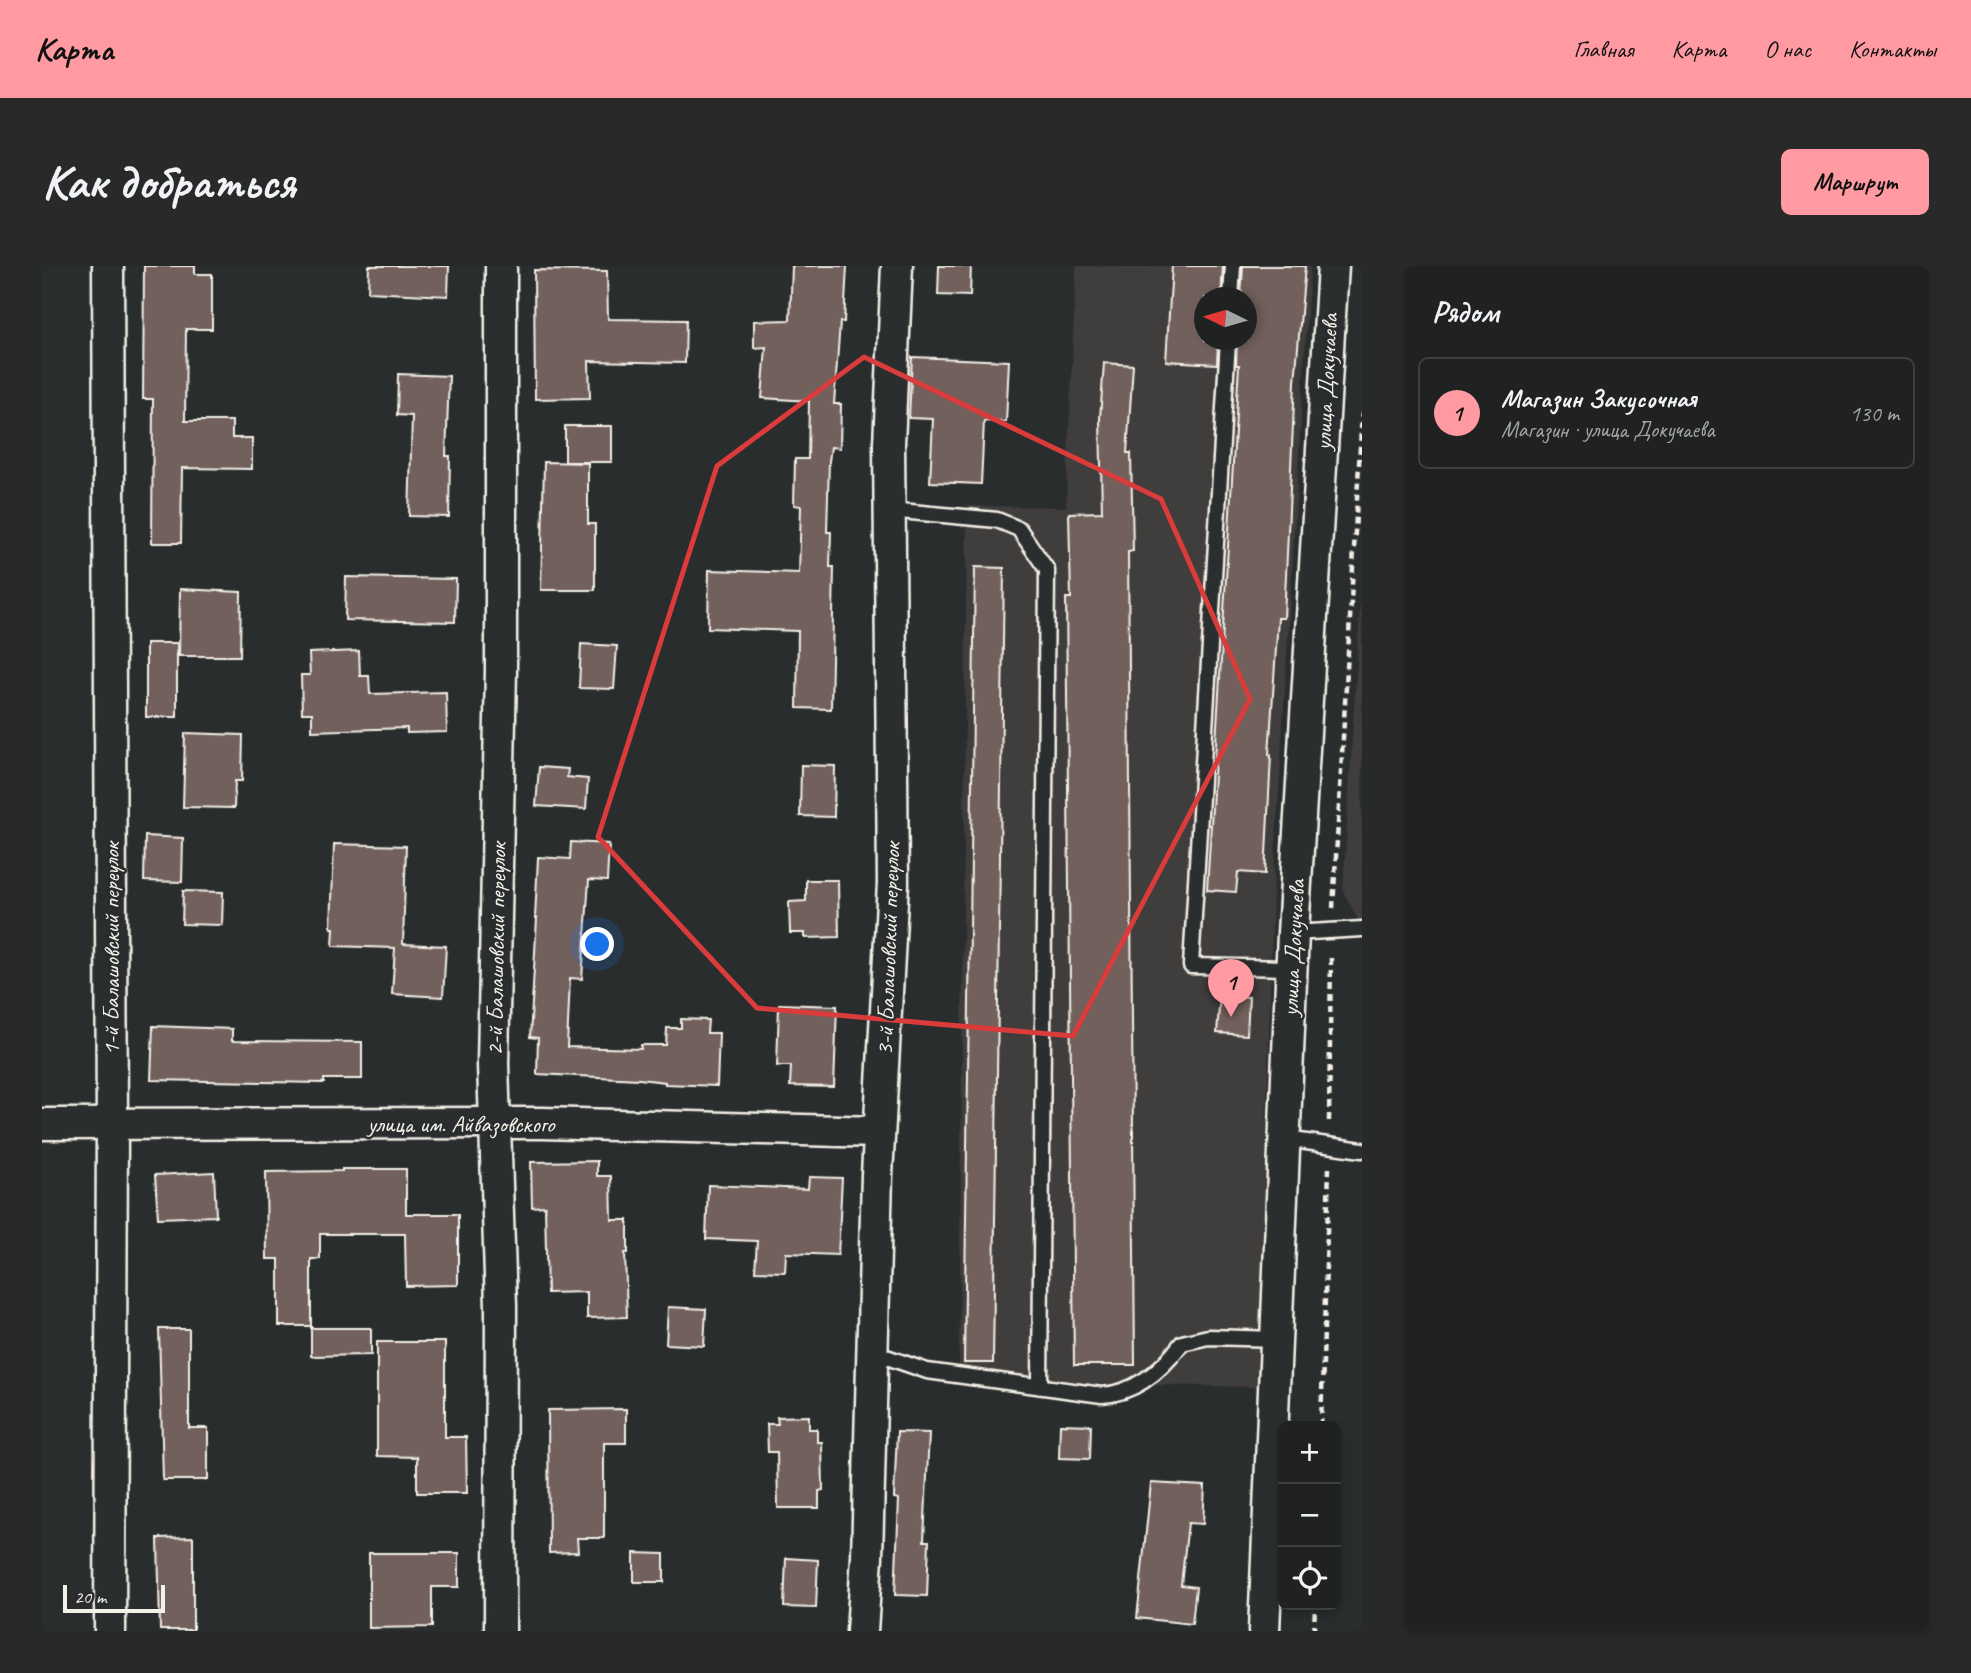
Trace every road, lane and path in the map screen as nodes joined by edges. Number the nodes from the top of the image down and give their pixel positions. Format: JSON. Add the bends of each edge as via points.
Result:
{"nodes":[{"id":1,"x":108,"y":266,"type":"edge"},
{"id":2,"x":501,"y":266,"type":"edge"},
{"id":3,"x":897,"y":266,"type":"edge"},
{"id":4,"x":1233,"y":266,"type":"edge"},
{"id":5,"x":1333,"y":266,"type":"edge"},
{"id":6,"x":1232,"y":287,"type":"edge"},
{"id":7,"x":1227,"y":350,"type":"edge"},
{"id":8,"x":889,"y":510,"type":"junction"},
{"id":9,"x":1362,"y":929,"type":"edge"},
{"id":10,"x":1293,"y":933,"type":"junction"},
{"id":11,"x":1292,"y":968,"type":"junction"},
{"id":12,"x":495,"y":1123,"type":"junction"},
{"id":13,"x":42,"y":1124,"type":"edge"},
{"id":14,"x":112,"y":1126,"type":"junction"},
{"id":15,"x":880,"y":1132,"type":"junction"},
{"id":16,"x":1286,"y":1139,"type":"junction"},
{"id":17,"x":1362,"y":1150,"type":"edge"},
{"id":18,"x":1277,"y":1339,"type":"junction"},
{"id":19,"x":872,"y":1352,"type":"junction"},
{"id":20,"x":1040,"y":1386,"type":"junction"},
{"id":21,"x":1315,"y":1610,"type":"edge"},
{"id":22,"x":110,"y":1631,"type":"edge"},
{"id":23,"x":500,"y":1631,"type":"edge"},
{"id":24,"x":862,"y":1631,"type":"edge"},
{"id":25,"x":1264,"y":1631,"type":"edge"},
{"id":26,"x":1314,"y":1631,"type":"edge"}],
"edges":[{"from":1,"to":14,"type":"street","name":"1-й Балашовский переулок"},
{"from":2,"to":12,"type":"street","name":"2-й Балашовский переулок"},
{"from":3,"to":8,"type":"street","name":"3-й Балашовский переулок"},
{"from":4,"to":6,"type":"lane"},
{"from":5,"to":10,"type":"street","name":"улица Докучаева"},
{"from":7,"to":11,"type":"lane","via":[[1191,966]]},
{"from":8,"to":15,"type":"street","name":"3-й Балашовский переулок","via":[[893,883]]},
{"from":8,"to":20,"type":"lane","via":[[997,520],[1019,529],[1047,570]]},
{"from":9,"to":10,"type":"lane"},
{"from":10,"to":11,"type":"street","name":"улица Докучаева"},
{"from":11,"to":16,"type":"street","name":"улица Докучаева"},
{"from":12,"to":14,"type":"street","name":"улица им. Айвазовского"},
{"from":12,"to":15,"type":"street","name":"улица им. Айвазовского"},
{"from":12,"to":23,"type":"street","name":"2-й Балашовский переулок","via":[[501,1306]]},
{"from":13,"to":14,"type":"street","name":"улица им. Айвазовского"},
{"from":14,"to":22,"type":"street","name":"1-й Балашовский переулок"},
{"from":15,"to":19,"type":"street","name":"3-й Балашовский переулок"},
{"from":16,"to":17,"type":"lane"},
{"from":16,"to":18,"type":"street","name":"улица Докучаева"},
{"from":18,"to":20,"type":"lane","via":[[1208,1337],[1182,1343],[1152,1376],[1120,1394]]},
{"from":18,"to":25,"type":"street","name":"улица Докучаева"},
{"from":19,"to":20,"type":"lane","via":[[928,1371]]},
{"from":19,"to":24,"type":"street","name":"3-й Балашовский переулок"},
{"from":21,"to":26,"type":"path"}]}
